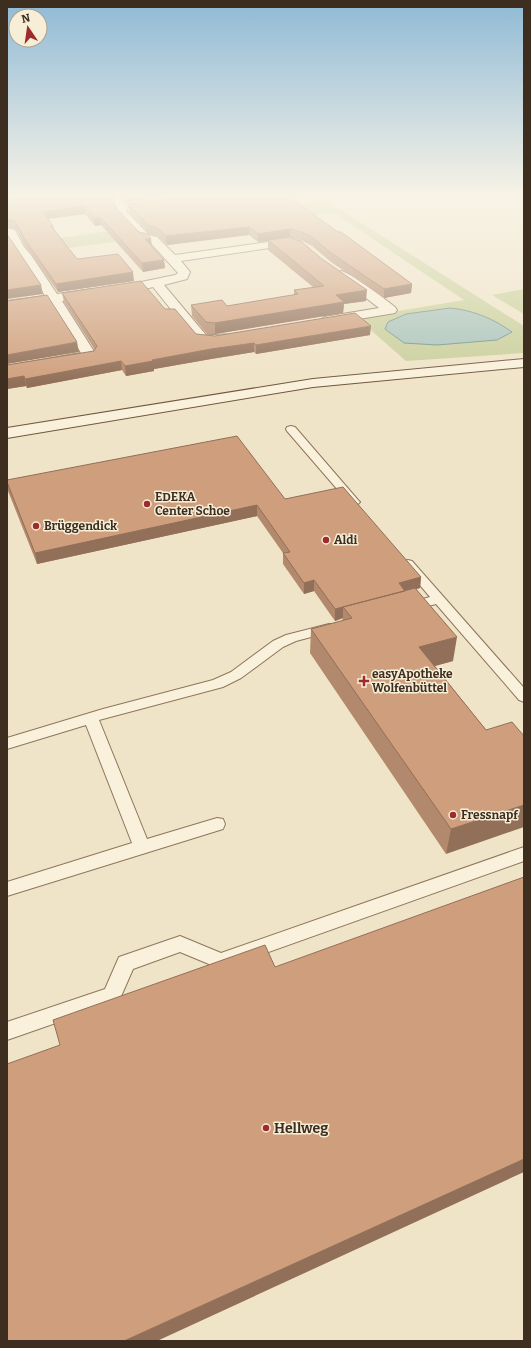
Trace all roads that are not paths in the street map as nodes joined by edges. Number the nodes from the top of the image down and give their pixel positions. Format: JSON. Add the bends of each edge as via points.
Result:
{"nodes":[{"id":1,"x":28,"y":258,"type":"edge"},
{"id":2,"x":180,"y":258,"type":"edge"},
{"id":3,"x":172,"y":259,"type":"joint"},
{"id":4,"x":331,"y":269,"type":"edge"},
{"id":5,"x":156,"y":283,"type":"junction"},
{"id":6,"x":132,"y":286,"type":"edge"},
{"id":7,"x":108,"y":290,"type":"edge"},
{"id":8,"x":53,"y":299,"type":"junction"},
{"id":9,"x":7,"y":305,"type":"edge"},
{"id":10,"x":314,"y":323,"type":"edge"},
{"id":11,"x":238,"y":336,"type":"edge"},
{"id":12,"x":524,"y":364,"type":"edge"},
{"id":13,"x":7,"y":370,"type":"edge"},
{"id":14,"x":291,"y":430,"type":"dead end"},
{"id":15,"x":7,"y":432,"type":"edge"},
{"id":16,"x":362,"y":511,"type":"edge"},
{"id":17,"x":403,"y":558,"type":"edge"},
{"id":18,"x":438,"y":599,"type":"junction"},
{"id":19,"x":393,"y":611,"type":"edge"},
{"id":20,"x":340,"y":625,"type":"edge"},
{"id":21,"x":524,"y":697,"type":"edge"},
{"id":22,"x":91,"y":718,"type":"junction"},
{"id":23,"x":7,"y":744,"type":"edge"},
{"id":24,"x":217,"y":824,"type":"dead end"},
{"id":25,"x":142,"y":847,"type":"junction"},
{"id":26,"x":524,"y":854,"type":"edge"},
{"id":27,"x":7,"y":889,"type":"edge"},
{"id":28,"x":7,"y":1031,"type":"edge"}],
"edges":[{"from":1,"to":8,"type":"street"},
{"from":2,"to":3,"type":"street"},
{"from":3,"to":5,"type":"street","via":[[184,272],[184,276]]},
{"from":4,"to":10,"type":"street","via":[[356,283],[390,310]]},
{"from":5,"to":6,"type":"street"},
{"from":5,"to":11,"type":"street","via":[[202,339],[215,340]]},
{"from":7,"to":8,"type":"street"},
{"from":8,"to":9,"type":"street"},
{"from":8,"to":13,"type":"street","via":[[90,356]]},
{"from":12,"to":15,"type":"street","via":[[312,383]]},
{"from":14,"to":16,"type":"lane"},
{"from":17,"to":18,"type":"lane"},
{"from":18,"to":19,"type":"lane"},
{"from":18,"to":21,"type":"lane"},
{"from":20,"to":22,"type":"lane","via":[[278,644],[236,675],[218,684]]},
{"from":22,"to":23,"type":"lane"},
{"from":22,"to":25,"type":"lane"},
{"from":24,"to":25,"type":"lane"},
{"from":25,"to":27,"type":"lane"},
{"from":26,"to":28,"type":"lane","via":[[221,961],[180,944],[126,963],[112,995]]}]}
